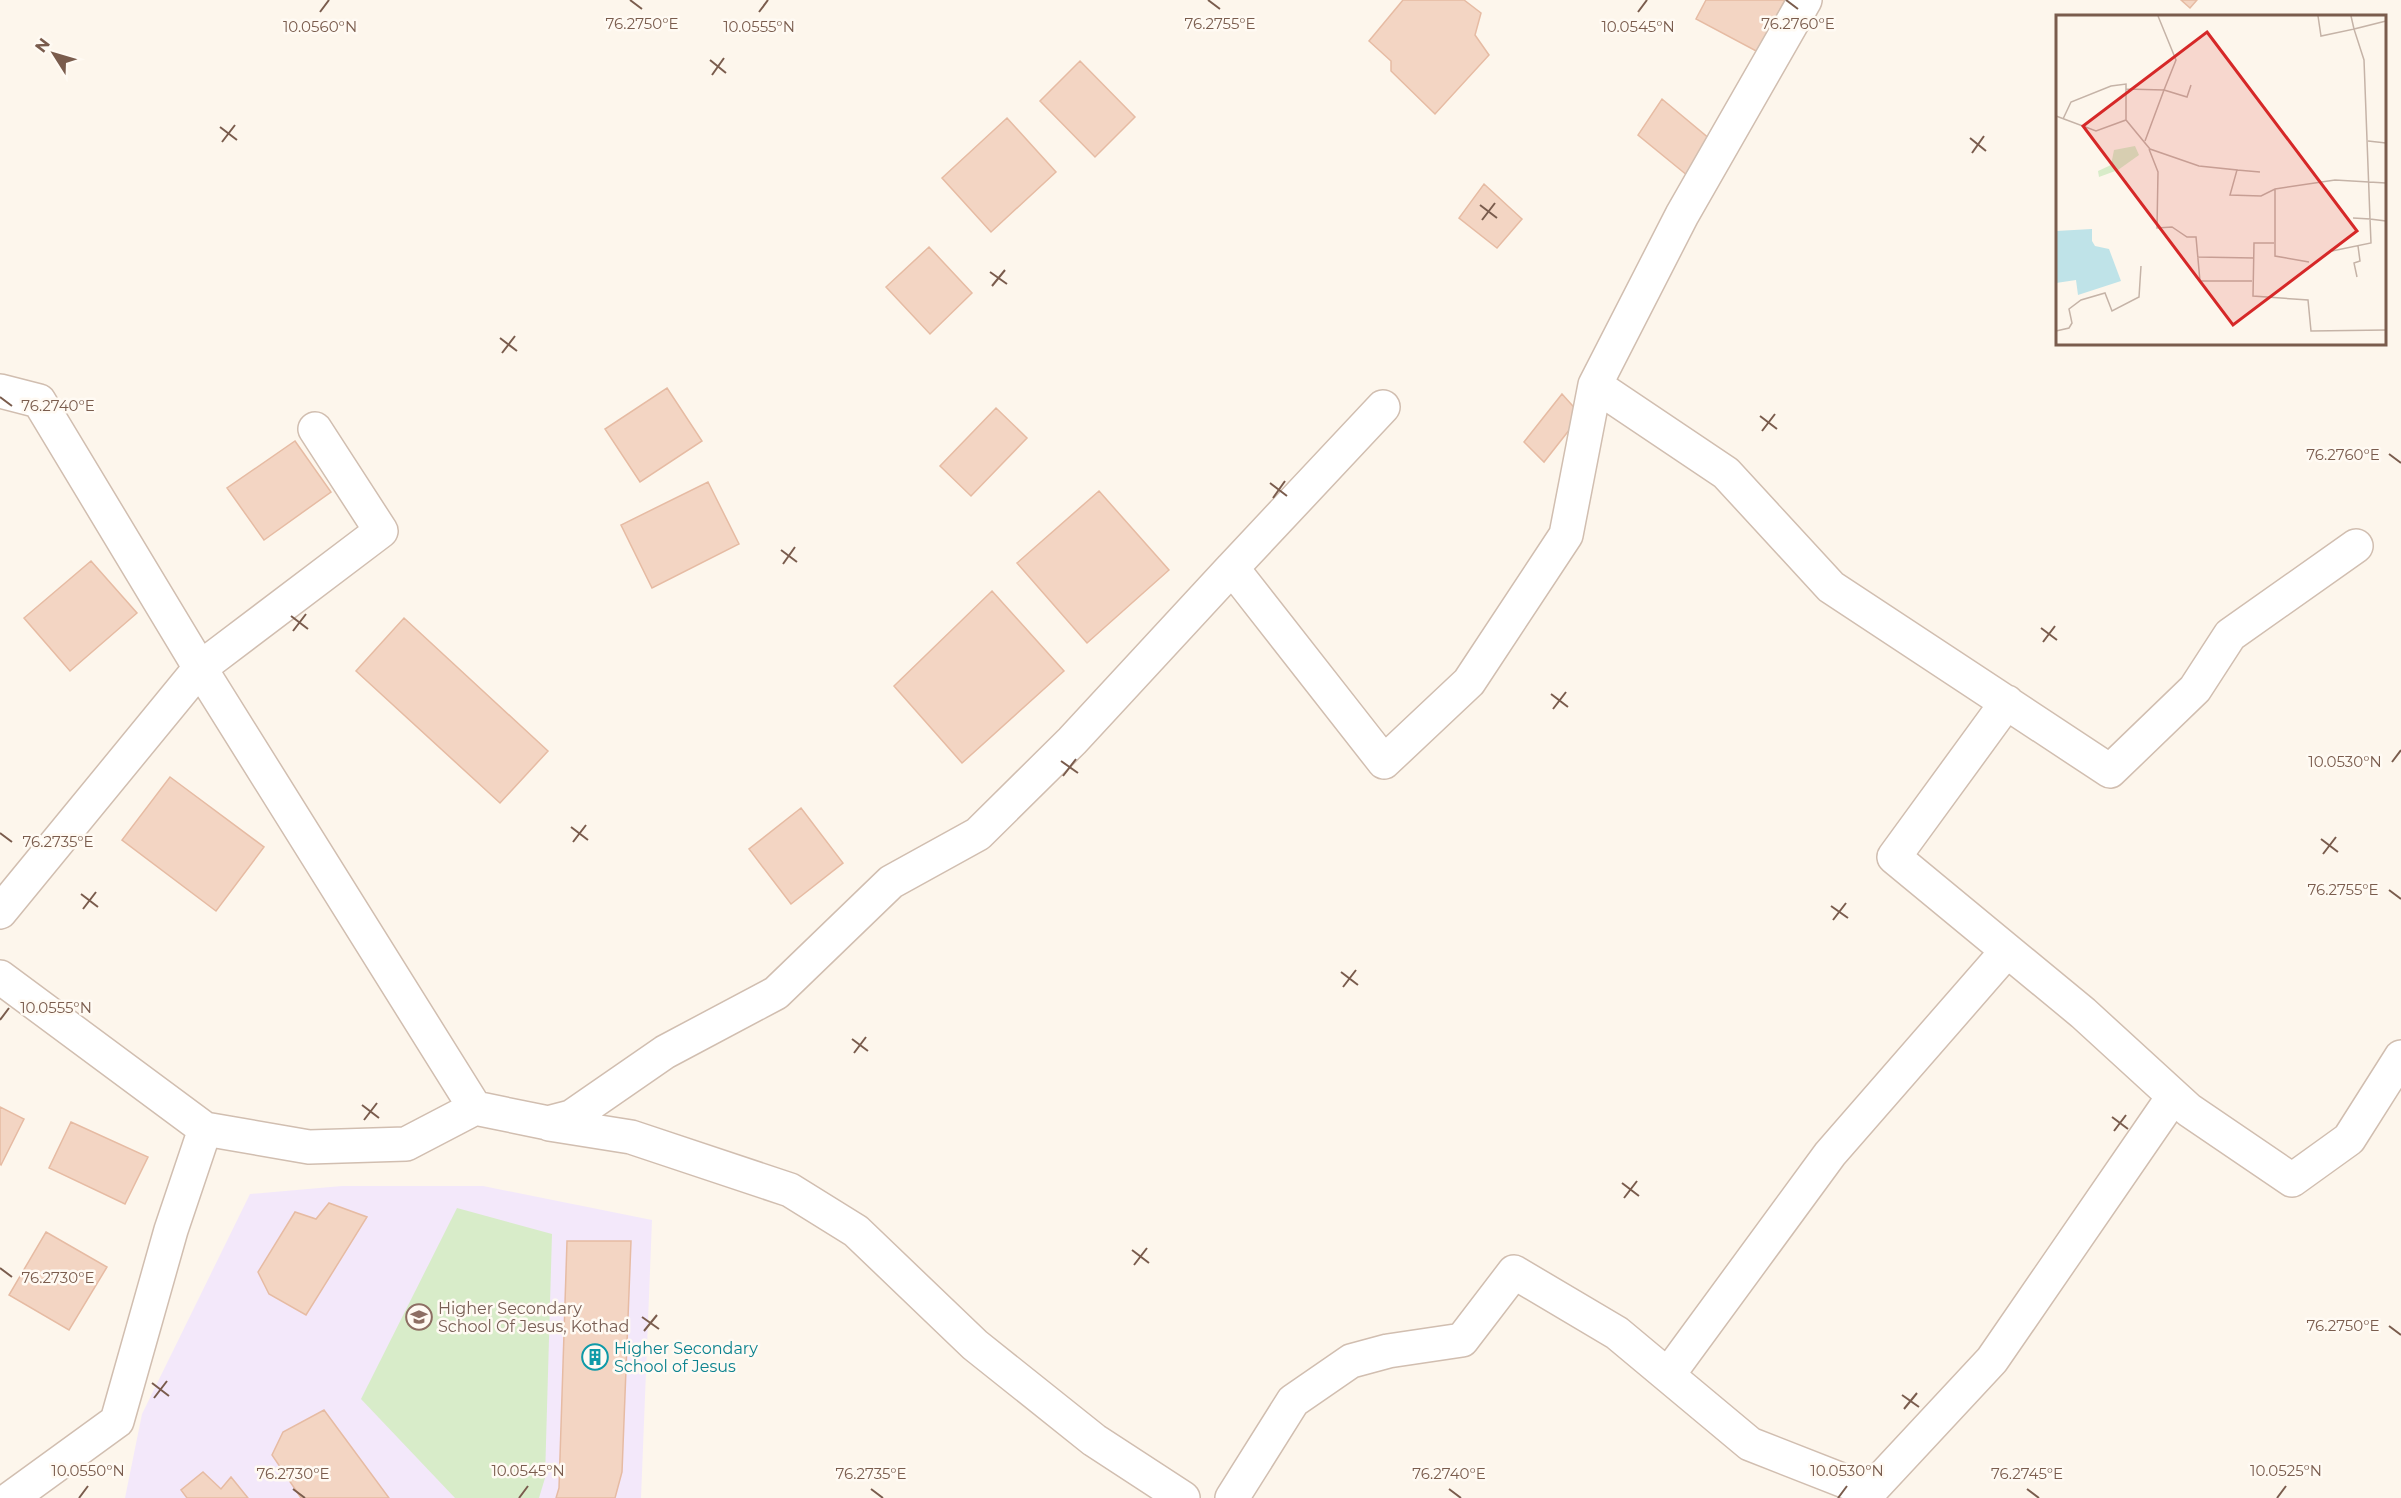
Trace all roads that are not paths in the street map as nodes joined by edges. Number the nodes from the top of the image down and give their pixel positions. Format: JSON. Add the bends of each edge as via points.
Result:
{"nodes":[{"id":1,"x":1805,"y":0,"type":"edge"},
{"id":2,"x":1595,"y":385,"type":"junction"},
{"id":3,"x":0,"y":391,"type":"edge"},
{"id":4,"x":1383,"y":407,"type":"dead end"},
{"id":5,"x":315,"y":429,"type":"dead end"},
{"id":6,"x":2356,"y":546,"type":"dead end"},
{"id":7,"x":1232,"y":568,"type":"junction"},
{"id":8,"x":200,"y":668,"type":"junction"},
{"id":9,"x":2007,"y":702,"type":"junction"},
{"id":10,"x":0,"y":912,"type":"edge"},
{"id":11,"x":2007,"y":951,"type":"junction"},
{"id":12,"x":0,"y":977,"type":"edge"},
{"id":13,"x":2401,"y":1057,"type":"edge"},
{"id":14,"x":2173,"y":1096,"type":"junction"},
{"id":15,"x":475,"y":1108,"type":"junction"},
{"id":16,"x":548,"y":1123,"type":"junction"},
{"id":17,"x":205,"y":1129,"type":"junction"},
{"id":18,"x":1668,"y":1375,"type":"junction"},
{"id":19,"x":11,"y":1498,"type":"edge"},
{"id":20,"x":1183,"y":1498,"type":"edge"},
{"id":21,"x":1232,"y":1498,"type":"edge"}],
"edges":[{"from":1,"to":2,"type":"street","via":[[1682,215]]},
{"from":2,"to":7,"type":"street","via":[[1566,535],[1469,682],[1384,762]]},
{"from":2,"to":9,"type":"street","via":[[1726,473],[1831,587]]},
{"from":3,"to":8,"type":"street","via":[[39,401]]},
{"from":4,"to":7,"type":"street"},
{"from":5,"to":8,"type":"street","via":[[381,531]]},
{"from":6,"to":9,"type":"street","via":[[2230,635],[2195,689],[2110,771]]},
{"from":7,"to":16,"type":"street","via":[[1072,741],[978,834],[891,882],[776,993],[665,1052],[571,1117]]},
{"from":8,"to":10,"type":"street"},
{"from":8,"to":15,"type":"street"},
{"from":9,"to":11,"type":"street","via":[[1894,857]]},
{"from":11,"to":14,"type":"street","via":[[2083,1013]]},
{"from":11,"to":18,"type":"street","via":[[1830,1154]]},
{"from":12,"to":17,"type":"street"},
{"from":13,"to":14,"type":"street","via":[[2349,1139],[2292,1180]]},
{"from":14,"to":18,"type":"street","via":[[1992,1359],[1870,1491],[1750,1444]]},
{"from":15,"to":16,"type":"street"},
{"from":15,"to":17,"type":"street","via":[[406,1144],[309,1147]]},
{"from":16,"to":20,"type":"street","via":[[631,1137],[790,1190],[856,1231],[975,1345],[1094,1440]]},
{"from":17,"to":19,"type":"street","via":[[168,1241],[117,1421]]},
{"from":18,"to":21,"type":"street","via":[[1617,1333],[1514,1272],[1462,1340],[1388,1351],[1352,1361],[1293,1401]]}]}
